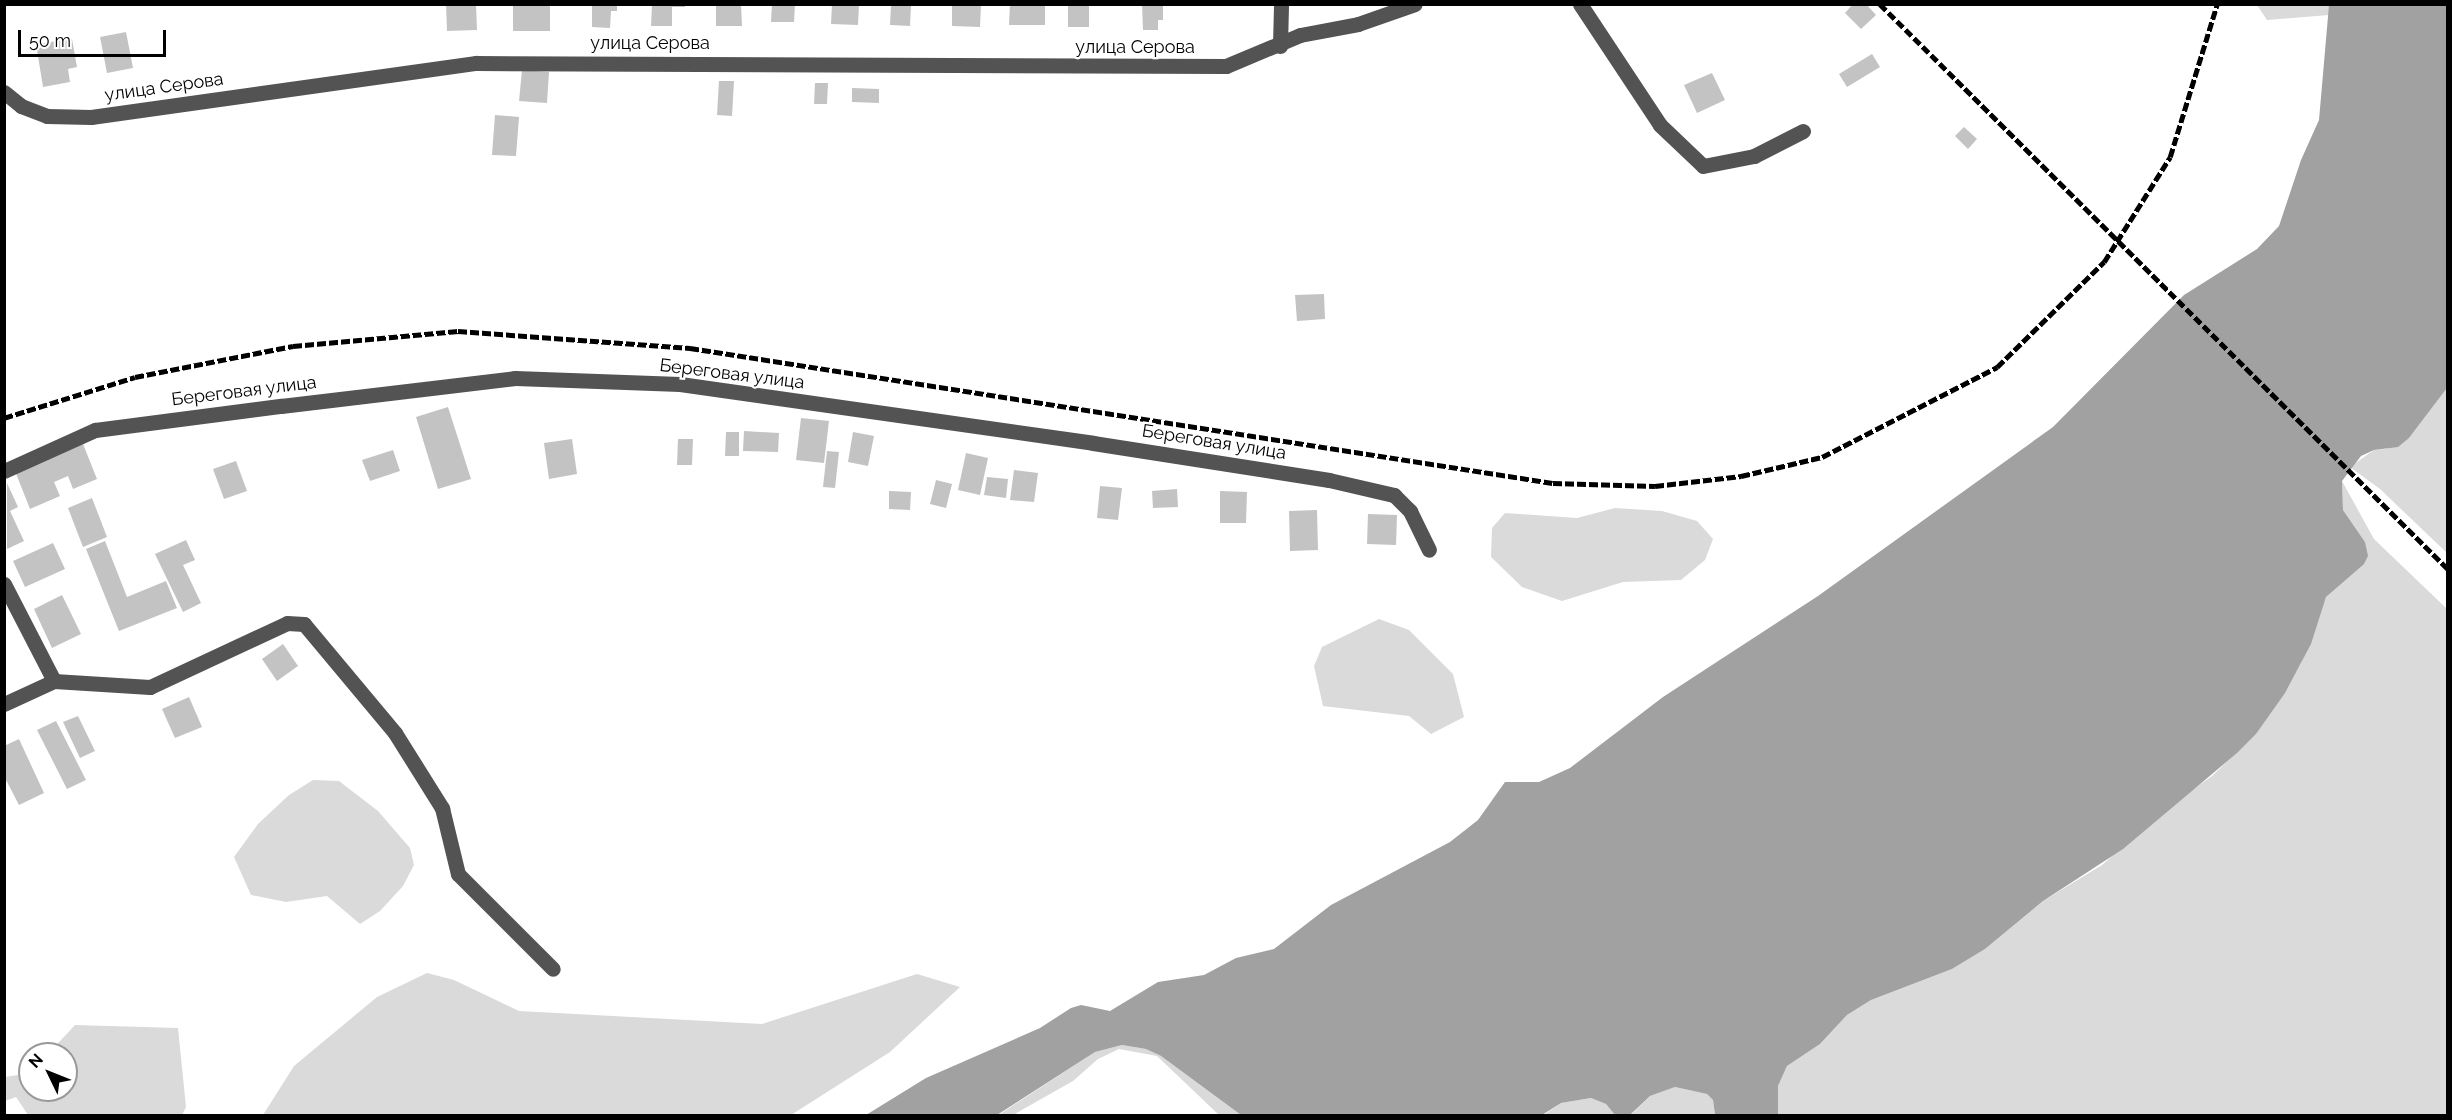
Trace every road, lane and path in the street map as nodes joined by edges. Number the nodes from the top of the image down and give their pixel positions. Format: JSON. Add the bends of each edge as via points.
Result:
{"nodes":[{"id":1,"x":1281,"y":4,"type":"edge"},
{"id":2,"x":1415,"y":4,"type":"edge"},
{"id":3,"x":1580,"y":4,"type":"edge"},
{"id":4,"x":1280,"y":46,"type":"junction"},
{"id":5,"x":4,"y":92,"type":"edge"},
{"id":6,"x":1803,"y":131,"type":"dead end"},
{"id":7,"x":4,"y":471,"type":"edge"},
{"id":8,"x":1429,"y":550,"type":"dead end"},
{"id":9,"x":4,"y":584,"type":"edge"},
{"id":10,"x":54,"y":681,"type":"junction"},
{"id":11,"x":4,"y":704,"type":"edge"},
{"id":12,"x":553,"y":969,"type":"dead end"}],
"edges":[{"from":1,"to":4,"type":"street"},
{"from":2,"to":4,"type":"street","name":"улица Серова","via":[[1358,24],[1300,35]]},
{"from":3,"to":6,"type":"street","via":[[1660,125],[1703,166],[1754,156]]},
{"from":4,"to":5,"type":"street","name":"улица Серова","via":[[1226,66],[476,63],[91,117],[47,116],[21,106]]},
{"from":7,"to":8,"type":"street","name":"Береговая улица","via":[[95,430],[281,406],[515,378],[680,384],[1093,443],[1394,495],[1410,511]]},
{"from":9,"to":10,"type":"street"},
{"from":10,"to":11,"type":"street"},
{"from":10,"to":12,"type":"street","via":[[150,687],[287,623],[304,624],[395,733],[436,799],[458,874]]}]}
